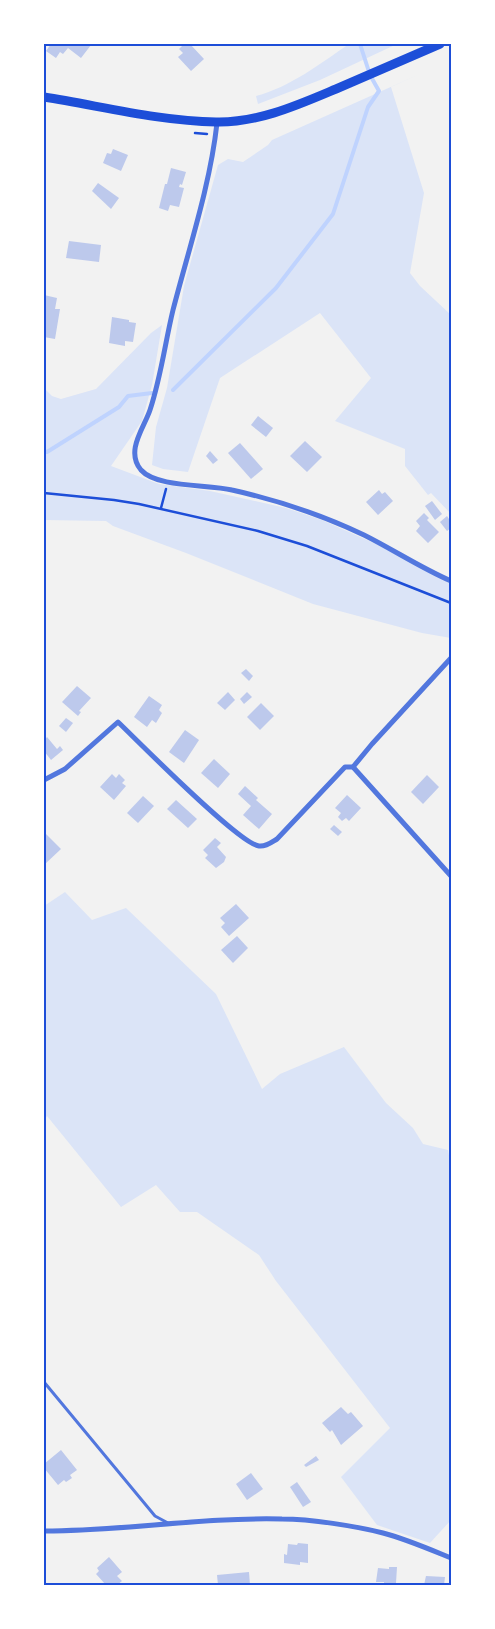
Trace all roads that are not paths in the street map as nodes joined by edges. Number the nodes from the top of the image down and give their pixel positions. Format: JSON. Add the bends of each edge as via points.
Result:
{"nodes":[{"id":1,"x":440,"y":44,"type":"edge"},
{"id":2,"x":44,"y":97,"type":"edge"},
{"id":3,"x":217,"y":122,"type":"junction"},
{"id":4,"x":451,"y":581,"type":"edge"},
{"id":5,"x":451,"y":658,"type":"edge"},
{"id":6,"x":354,"y":767,"type":"junction"},
{"id":7,"x":44,"y":780,"type":"edge"},
{"id":8,"x":451,"y":876,"type":"edge"},
{"id":9,"x":44,"y":1382,"type":"edge"},
{"id":10,"x":170,"y":1523,"type":"junction"},
{"id":11,"x":44,"y":1531,"type":"edge"},
{"id":12,"x":451,"y":1558,"type":"edge"}],
"edges":[{"from":1,"to":3,"type":"main road","via":[[268,116]]},
{"from":2,"to":3,"type":"main road","via":[[171,118]]},
{"from":3,"to":4,"type":"street","via":[[204,195],[172,313],[157,389],[135,448],[139,468],[152,478],[168,483],[230,490],[295,507],[363,535]]},
{"from":5,"to":6,"type":"street"},
{"from":6,"to":7,"type":"street","via":[[345,767],[277,839],[259,846],[250,843],[211,811],[118,722],[64,768]]},
{"from":6,"to":8,"type":"street"},
{"from":9,"to":10,"type":"lane","via":[[155,1516]]},
{"from":10,"to":11,"type":"street"},
{"from":10,"to":12,"type":"street","via":[[284,1519],[327,1524],[384,1533]]}]}
